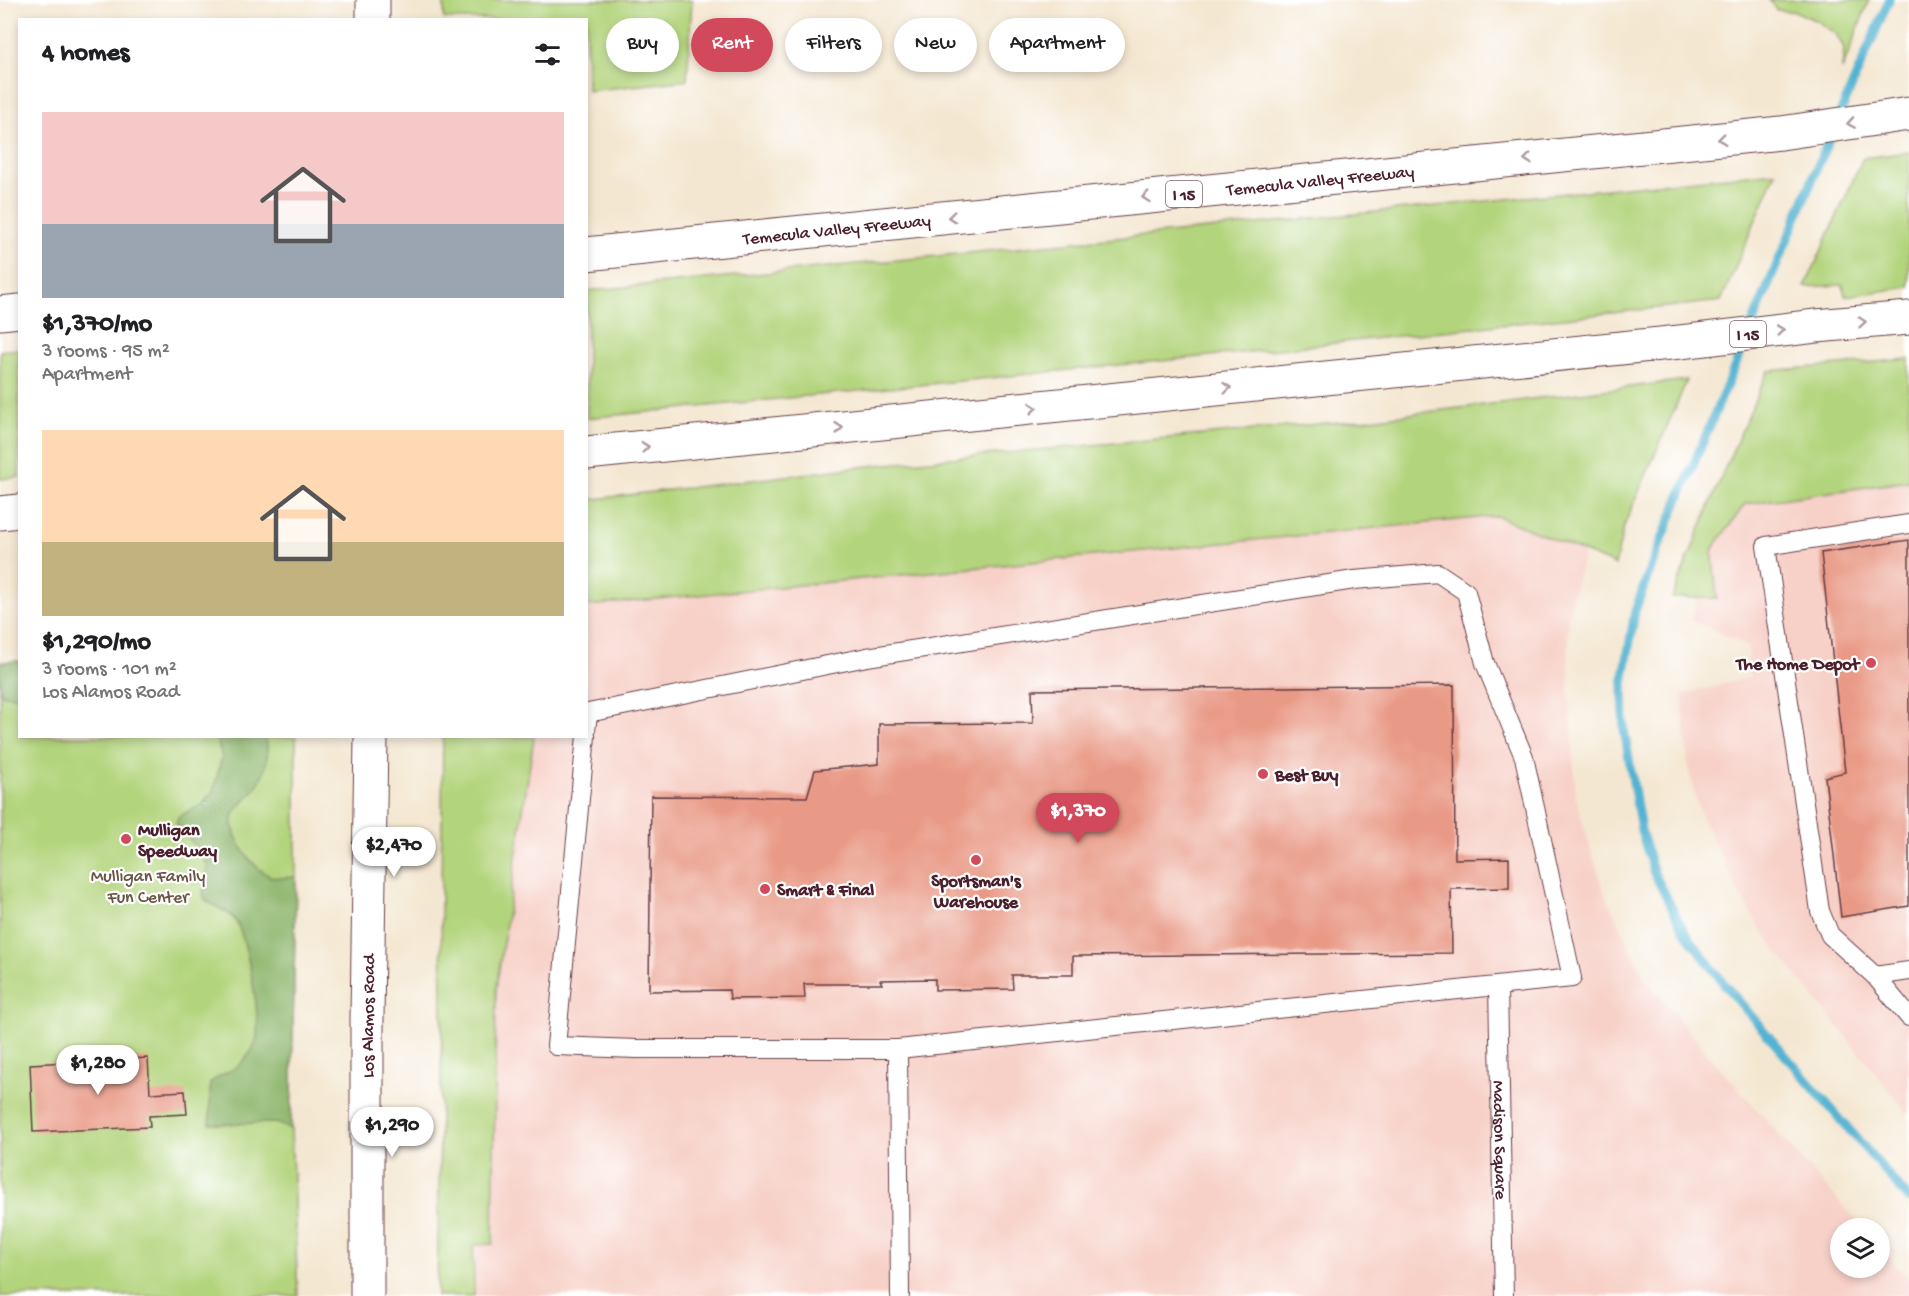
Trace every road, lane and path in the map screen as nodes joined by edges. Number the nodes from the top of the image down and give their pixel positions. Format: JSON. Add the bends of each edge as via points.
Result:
{"nodes":[{"id":1,"x":373,"y":0,"type":"edge"},
{"id":2,"x":373,"y":18,"type":"edge"},
{"id":3,"x":1909,"y":114,"type":"edge"},
{"id":4,"x":588,"y":254,"type":"edge"},
{"id":5,"x":18,"y":311,"type":"edge"},
{"id":6,"x":0,"y":313,"type":"edge"},
{"id":7,"x":1909,"y":318,"type":"edge"},
{"id":8,"x":588,"y":453,"type":"edge"},
{"id":9,"x":18,"y":511,"type":"edge"},
{"id":10,"x":0,"y":513,"type":"edge"},
{"id":11,"x":1909,"y":525,"type":"edge"},
{"id":12,"x":588,"y":713,"type":"edge"},
{"id":13,"x":371,"y":738,"type":"edge"},
{"id":14,"x":586,"y":738,"type":"edge"},
{"id":15,"x":1909,"y":971,"type":"edge"},
{"id":16,"x":1875,"y":976,"type":"junction"},
{"id":17,"x":1498,"y":986,"type":"junction"},
{"id":18,"x":1909,"y":1017,"type":"edge"},
{"id":19,"x":898,"y":1049,"type":"junction"},
{"id":20,"x":367,"y":1296,"type":"edge"},
{"id":21,"x":900,"y":1296,"type":"edge"},
{"id":22,"x":1504,"y":1296,"type":"edge"}],
"edges":[{"from":1,"to":2,"type":"main road"},
{"from":3,"to":4,"type":"main road","name":"Temecula Valley Freeway","number":"I 15","one_way":true,"via":[[1780,133]]},
{"from":5,"to":6,"type":"main road"},
{"from":8,"to":7,"type":"main road","number":"I 15","one_way":true},
{"from":9,"to":10,"type":"main road"},
{"from":11,"to":16,"type":"lane","via":[[1766,546],[1820,910],[1830,934]]},
{"from":12,"to":17,"type":"lane","via":[[867,657],[1354,580],[1438,573],[1466,592],[1485,663],[1524,758],[1572,978]]},
{"from":13,"to":20,"type":"main road","name":"Los Alamos Road"},
{"from":14,"to":19,"type":"lane","via":[[556,1047]]},
{"from":15,"to":16,"type":"lane"},
{"from":16,"to":18,"type":"lane"},
{"from":17,"to":19,"type":"lane"},
{"from":17,"to":22,"type":"lane","name":"Madison Square"},
{"from":19,"to":21,"type":"lane"}]}
